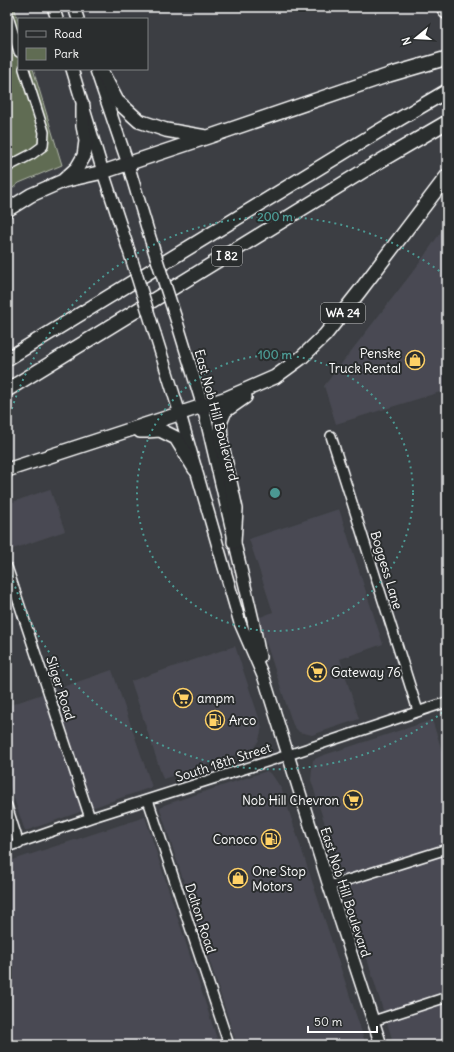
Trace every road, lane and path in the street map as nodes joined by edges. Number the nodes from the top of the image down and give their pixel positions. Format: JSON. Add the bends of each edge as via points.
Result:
{"nodes":[{"id":1,"x":53,"y":7,"type":"edge"},
{"id":2,"x":74,"y":7,"type":"edge"},
{"id":3,"x":441,"y":7,"type":"edge"},
{"id":4,"x":7,"y":13,"type":"edge"},
{"id":5,"x":447,"y":15,"type":"edge"},
{"id":6,"x":56,"y":18,"type":"edge"},
{"id":7,"x":78,"y":18,"type":"edge"},
{"id":8,"x":18,"y":49,"type":"edge"},
{"id":9,"x":447,"y":58,"type":"edge"},
{"id":10,"x":24,"y":70,"type":"edge"},
{"id":11,"x":72,"y":70,"type":"edge"},
{"id":12,"x":95,"y":70,"type":"edge"},
{"id":13,"x":101,"y":70,"type":"edge"},
{"id":14,"x":447,"y":91,"type":"edge"},
{"id":15,"x":83,"y":106,"type":"junction"},
{"id":16,"x":447,"y":122,"type":"edge"},
{"id":17,"x":208,"y":137,"type":"junction"},
{"id":18,"x":128,"y":164,"type":"junction"},
{"id":19,"x":7,"y":167,"type":"edge"},
{"id":20,"x":103,"y":172,"type":"junction"},
{"id":21,"x":447,"y":176,"type":"edge"},
{"id":22,"x":63,"y":181,"type":"junction"},
{"id":23,"x":7,"y":210,"type":"edge"},
{"id":24,"x":7,"y":359,"type":"edge"},
{"id":25,"x":276,"y":377,"type":"junction"},
{"id":26,"x":7,"y":390,"type":"edge"},
{"id":27,"x":203,"y":406,"type":"junction"},
{"id":28,"x":180,"y":414,"type":"junction"},
{"id":29,"x":131,"y":429,"type":"junction"},
{"id":30,"x":331,"y":436,"type":"dead end"},
{"id":31,"x":196,"y":469,"type":"junction"},
{"id":32,"x":7,"y":470,"type":"edge"},
{"id":33,"x":234,"y":542,"type":"junction"},
{"id":34,"x":7,"y":567,"type":"edge"},
{"id":35,"x":264,"y":678,"type":"junction"},
{"id":36,"x":447,"y":702,"type":"edge"},
{"id":37,"x":418,"y":711,"type":"junction"},
{"id":38,"x":288,"y":755,"type":"junction"},
{"id":39,"x":148,"y":800,"type":"junction"},
{"id":40,"x":7,"y":806,"type":"edge"},
{"id":41,"x":90,"y":818,"type":"junction"},
{"id":42,"x":19,"y":844,"type":"junction"},
{"id":43,"x":7,"y":847,"type":"edge"},
{"id":44,"x":447,"y":849,"type":"edge"},
{"id":45,"x":329,"y":886,"type":"junction"},
{"id":46,"x":447,"y":997,"type":"edge"},
{"id":47,"x":373,"y":1021,"type":"junction"},
{"id":48,"x":229,"y":1045,"type":"edge"},
{"id":49,"x":381,"y":1045,"type":"edge"}],
"edges":[{"from":1,"to":6,"type":"main road"},
{"from":2,"to":7,"type":"main road"},
{"from":3,"to":5,"type":"street"},
{"from":4,"to":8,"type":"street"},
{"from":9,"to":17,"type":"highway","via":[[389,75]]},
{"from":10,"to":19,"type":"street","via":[[44,132],[43,146]]},
{"from":11,"to":15,"type":"main road","name":"East Nob Hill Boulevard"},
{"from":12,"to":18,"type":"main road","name":"East Nob Hill Boulevard"},
{"from":13,"to":17,"type":"highway","via":[[117,101],[139,121],[166,130]]},
{"from":14,"to":24,"type":"highway","number":"I 82"},
{"from":15,"to":20,"type":"main road","name":"East Nob Hill Boulevard"},
{"from":15,"to":22,"type":"highway","via":[[86,141],[84,156],[77,168]]},
{"from":16,"to":26,"type":"highway","number":"I 82"},
{"from":17,"to":18,"type":"highway"},
{"from":18,"to":20,"type":"highway"},
{"from":18,"to":27,"type":"main road","name":"East Nob Hill Boulevard","bridge":true},
{"from":20,"to":22,"type":"highway"},
{"from":20,"to":28,"type":"main road","name":"East Nob Hill Boulevard","bridge":true},
{"from":21,"to":25,"type":"highway","number":"WA 24","via":[[325,335]]},
{"from":22,"to":23,"type":"highway","via":[[31,195]]},
{"from":25,"to":27,"type":"highway","number":"WA 24"},
{"from":25,"to":33,"type":"highway","via":[[225,411],[220,423],[221,441],[236,509]]},
{"from":27,"to":28,"type":"highway","number":"WA 24"},
{"from":27,"to":33,"type":"main road","name":"East Nob Hill Boulevard"},
{"from":28,"to":29,"type":"highway","number":"WA 24"},
{"from":28,"to":31,"type":"main road","name":"East Nob Hill Boulevard"},
{"from":29,"to":31,"type":"highway","via":[[146,432],[160,430],[176,438]]},
{"from":29,"to":32,"type":"highway","number":"WA 24"},
{"from":30,"to":37,"type":"street","name":"Boggess Lane"},
{"from":31,"to":35,"type":"main road","name":"East Nob Hill Boulevard","via":[[240,623]]},
{"from":33,"to":35,"type":"main road","name":"East Nob Hill Boulevard"},
{"from":34,"to":41,"type":"street","name":"Sliger Road"},
{"from":35,"to":38,"type":"main road","name":"East Nob Hill Boulevard"},
{"from":36,"to":37,"type":"street","name":"South 18th Street"},
{"from":37,"to":38,"type":"street","name":"South 18th Street"},
{"from":38,"to":39,"type":"street","name":"South 18th Street"},
{"from":38,"to":45,"type":"main road","name":"East Nob Hill Boulevard"},
{"from":39,"to":41,"type":"street","name":"South 18th Street"},
{"from":39,"to":48,"type":"street","name":"Dalton Road"},
{"from":40,"to":42,"type":"street"},
{"from":41,"to":42,"type":"street","name":"South 18th Street"},
{"from":42,"to":43,"type":"street","name":"South 18th Street"},
{"from":44,"to":45,"type":"street"},
{"from":45,"to":47,"type":"main road","name":"East Nob Hill Boulevard"},
{"from":46,"to":47,"type":"street"},
{"from":47,"to":49,"type":"main road","name":"East Nob Hill Boulevard"}]}
